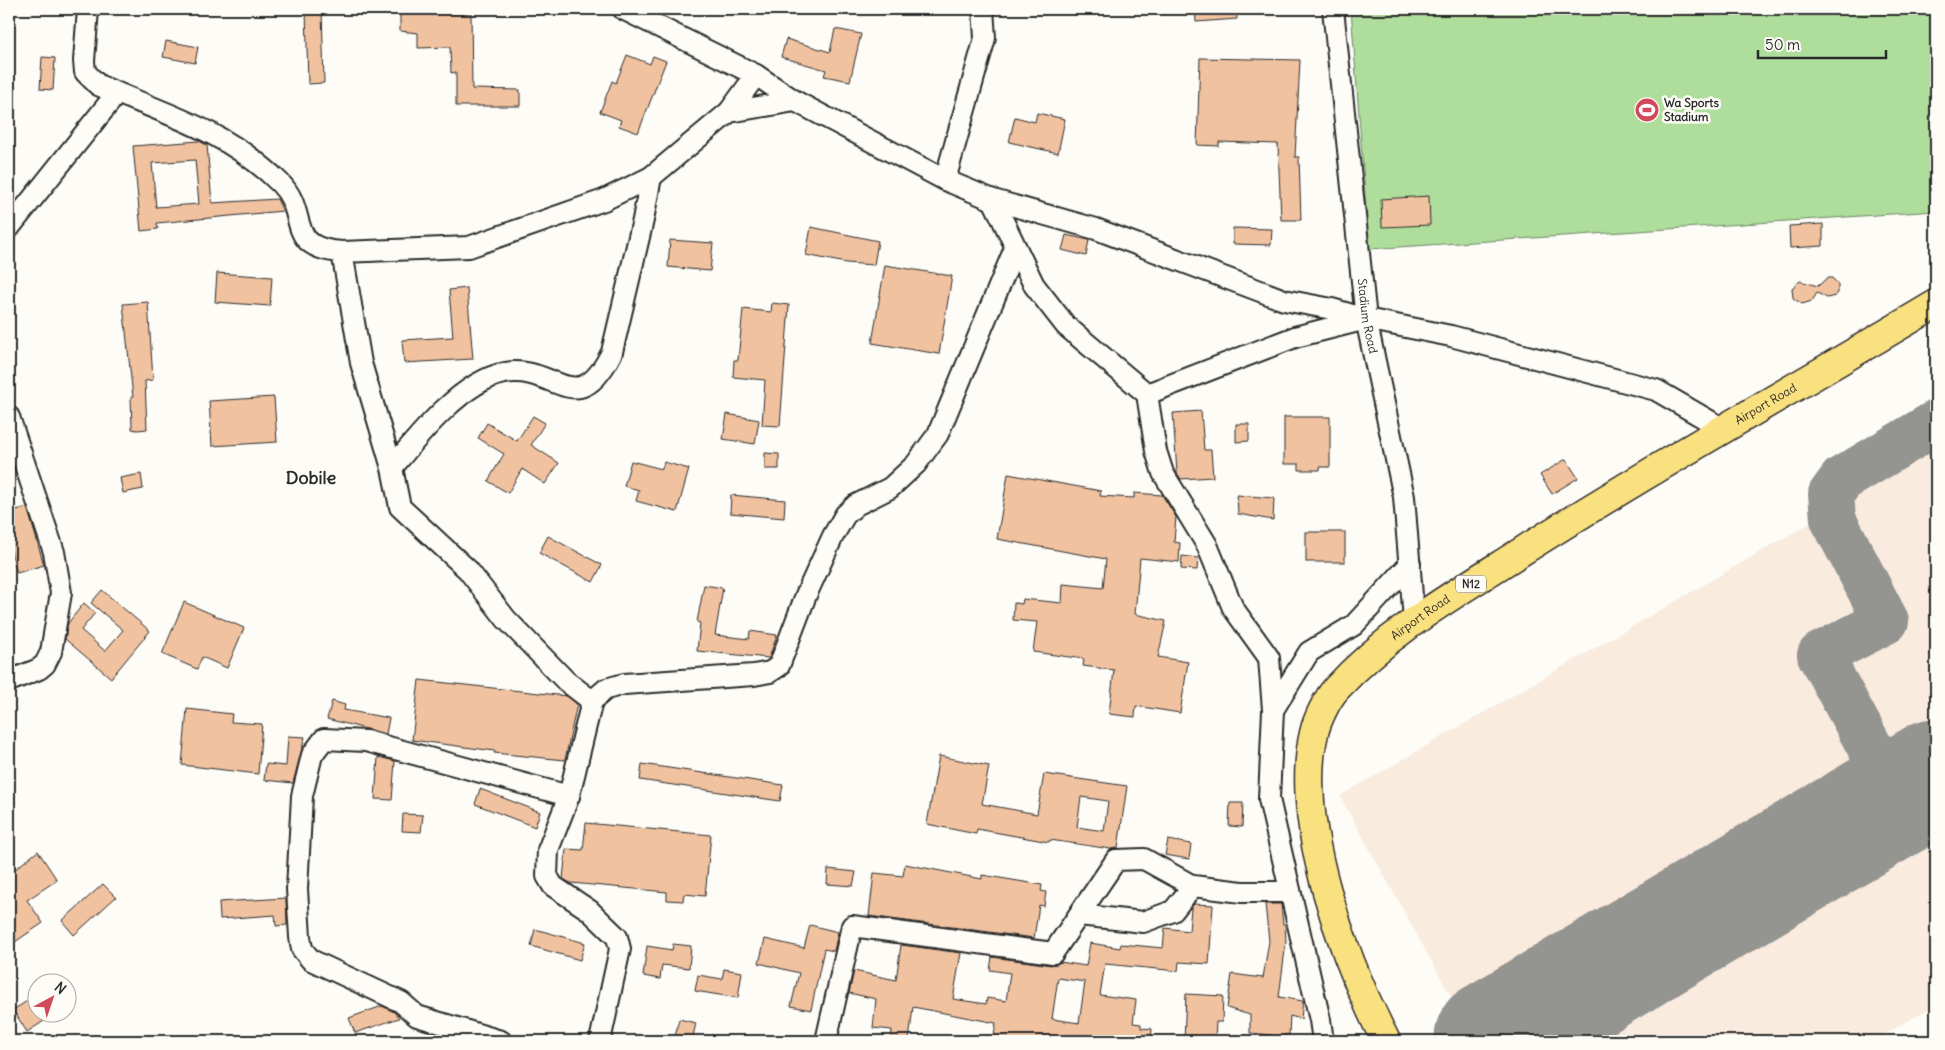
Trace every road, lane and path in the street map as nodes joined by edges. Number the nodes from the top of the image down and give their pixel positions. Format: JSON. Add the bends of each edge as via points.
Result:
{"nodes":[{"id":1,"x":88,"y":9,"type":"edge"},
{"id":2,"x":623,"y":9,"type":"edge"},
{"id":3,"x":983,"y":9,"type":"edge"},
{"id":4,"x":1333,"y":9,"type":"edge"},
{"id":5,"x":756,"y":75,"type":"junction"},
{"id":6,"x":116,"y":93,"type":"junction"},
{"id":7,"x":795,"y":101,"type":"junction"},
{"id":8,"x":729,"y":112,"type":"junction"},
{"id":9,"x":651,"y":177,"type":"junction"},
{"id":10,"x":946,"y":180,"type":"junction"},
{"id":11,"x":993,"y":200,"type":"junction"},
{"id":12,"x":9,"y":228,"type":"edge"},
{"id":13,"x":1015,"y":248,"type":"junction"},
{"id":14,"x":342,"y":252,"type":"junction"},
{"id":15,"x":1936,"y":304,"type":"edge"},
{"id":16,"x":1366,"y":318,"type":"junction"},
{"id":17,"x":1147,"y":394,"type":"junction"},
{"id":18,"x":9,"y":417,"type":"edge"},
{"id":19,"x":1724,"y":430,"type":"junction"},
{"id":20,"x":392,"y":468,"type":"junction"},
{"id":21,"x":1410,"y":564,"type":"junction"},
{"id":22,"x":1414,"y":620,"type":"junction"},
{"id":23,"x":9,"y":681,"type":"edge"},
{"id":24,"x":592,"y":701,"type":"junction"},
{"id":25,"x":1273,"y":710,"type":"junction"},
{"id":26,"x":569,"y":796,"type":"junction"},
{"id":27,"x":1193,"y":886,"type":"junction"},
{"id":28,"x":1290,"y":892,"type":"junction"},
{"id":29,"x":1079,"y":915,"type":"junction"},
{"id":30,"x":501,"y":1041,"type":"edge"},
{"id":31,"x":600,"y":1041,"type":"edge"},
{"id":32,"x":826,"y":1041,"type":"edge"},
{"id":33,"x":1323,"y":1041,"type":"edge"},
{"id":34,"x":1386,"y":1041,"type":"edge"}],
"edges":[{"from":1,"to":6,"type":"street","via":[[85,72],[98,85]]},
{"from":2,"to":5,"type":"street"},
{"from":3,"to":10,"type":"street","via":[[985,38]]},
{"from":4,"to":16,"type":"street","name":"Stadium Road"},
{"from":5,"to":7,"type":"street"},
{"from":5,"to":8,"type":"street"},
{"from":6,"to":12,"type":"street"},
{"from":6,"to":14,"type":"street","via":[[222,138],[282,185],[291,200],[301,232],[310,244],[322,250]]},
{"from":7,"to":8,"type":"street"},
{"from":7,"to":10,"type":"street"},
{"from":8,"to":9,"type":"street"},
{"from":9,"to":14,"type":"street","via":[[604,200],[470,247]]},
{"from":9,"to":20,"type":"street","via":[[612,352],[602,371],[580,388],[567,388],[530,373],[506,373],[486,380],[470,389],[435,419]]},
{"from":10,"to":11,"type":"street"},
{"from":11,"to":13,"type":"street"},
{"from":11,"to":16,"type":"street","via":[[1096,229],[1284,300]]},
{"from":13,"to":17,"type":"street","via":[[1034,285],[1066,326]]},
{"from":13,"to":24,"type":"street","via":[[938,434],[916,464],[890,488],[856,505],[845,515],[806,595],[779,666],[770,672],[754,675],[624,684],[606,689]]},
{"from":14,"to":20,"type":"street","via":[[361,363]]},
{"from":15,"to":19,"type":"highway","name":"Airport Road","number":"N12"},
{"from":16,"to":17,"type":"street","via":[[1296,337]]},
{"from":16,"to":19,"type":"street","via":[[1451,336],[1656,390]]},
{"from":16,"to":21,"type":"street","name":"Stadium Road","via":[[1404,497]]},
{"from":17,"to":25,"type":"street","via":[[1162,472],[1207,545],[1233,608],[1270,658]]},
{"from":18,"to":23,"type":"street","via":[[54,552],[61,593],[52,652],[45,664]]},
{"from":19,"to":22,"type":"highway","name":"Airport Road","number":"N12","via":[[1561,526]]},
{"from":20,"to":24,"type":"street","via":[[400,506],[468,570],[506,619],[566,681]]},
{"from":21,"to":22,"type":"street","name":"Stadium Road"},
{"from":21,"to":25,"type":"street","via":[[1354,625],[1309,652]]},
{"from":22,"to":34,"type":"highway","name":"Airport Road","number":"N12","via":[[1333,692],[1314,731],[1308,777],[1316,845],[1340,936]]},
{"from":24,"to":26,"type":"street"},
{"from":25,"to":28,"type":"street","via":[[1269,799]]},
{"from":26,"to":30,"type":"street","via":[[366,741],[324,739],[312,755],[301,806],[297,889],[302,949],[311,960],[401,1002],[417,1016]]},
{"from":26,"to":31,"type":"street","via":[[548,850],[547,876],[553,886],[589,910],[617,937],[620,949]]},
{"from":27,"to":28,"type":"street","via":[[1242,892]]},
{"from":27,"to":29,"type":"street","via":[[1173,911],[1143,922]]},
{"from":27,"to":29,"type":"street","via":[[1144,859],[1116,860]]},
{"from":28,"to":33,"type":"street"},
{"from":29,"to":32,"type":"street","via":[[1053,953],[852,926]]}]}
